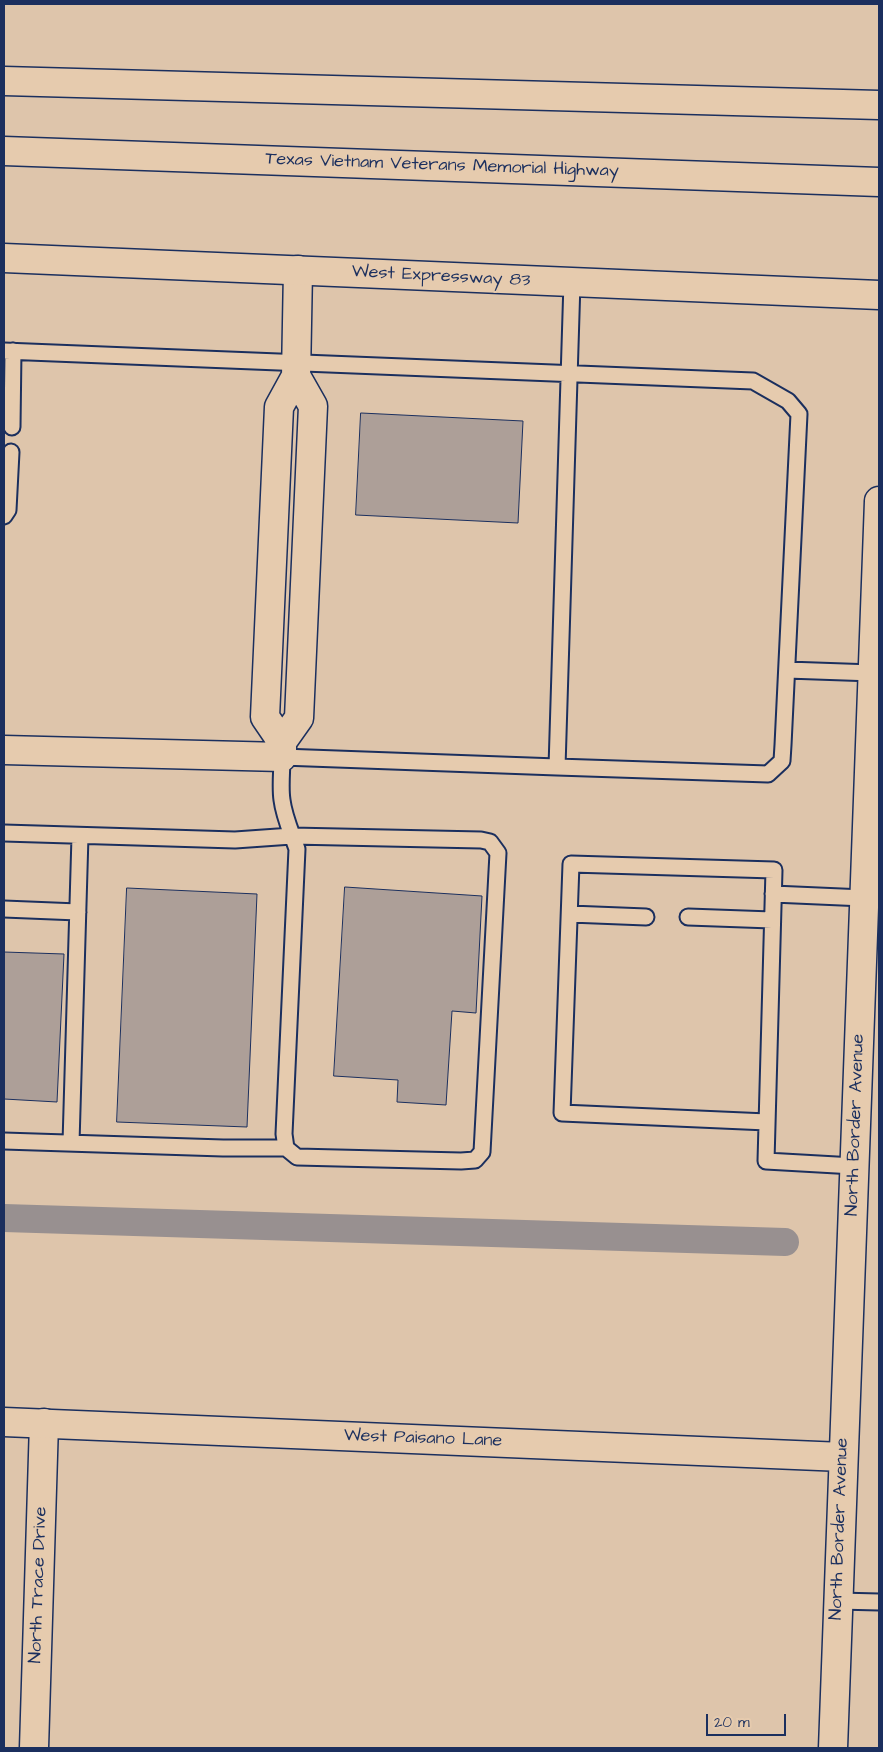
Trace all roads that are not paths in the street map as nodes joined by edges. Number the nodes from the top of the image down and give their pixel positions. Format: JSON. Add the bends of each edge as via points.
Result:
{"nodes":[{"id":1,"x":4,"y":81,"type":"edge"},
{"id":2,"x":879,"y":105,"type":"edge"},
{"id":3,"x":4,"y":151,"type":"edge"},
{"id":4,"x":879,"y":182,"type":"edge"},
{"id":5,"x":4,"y":258,"type":"edge"},
{"id":6,"x":298,"y":270,"type":"junction"},
{"id":7,"x":572,"y":282,"type":"junction"},
{"id":8,"x":879,"y":295,"type":"edge"},
{"id":9,"x":8,"y":351,"type":"edge"},
{"id":10,"x":296,"y":369,"type":"junction"},
{"id":11,"x":570,"y":374,"type":"junction"},
{"id":12,"x":12,"y":427,"type":"dead end"},
{"id":13,"x":12,"y":452,"type":"dead end"},
{"id":14,"x":879,"y":501,"type":"edge"},
{"id":15,"x":4,"y":516,"type":"edge"},
{"id":16,"x":787,"y":670,"type":"junction"},
{"id":17,"x":873,"y":673,"type":"junction"},
{"id":18,"x":4,"y":750,"type":"edge"},
{"id":19,"x":282,"y":750,"type":"junction"},
{"id":20,"x":557,"y":767,"type":"junction"},
{"id":21,"x":4,"y":834,"type":"edge"},
{"id":22,"x":80,"y":836,"type":"junction"},
{"id":23,"x":292,"y":836,"type":"junction"},
{"id":24,"x":773,"y":894,"type":"junction"},
{"id":25,"x":864,"y":898,"type":"junction"},
{"id":26,"x":4,"y":909,"type":"edge"},
{"id":27,"x":78,"y":912,"type":"junction"},
{"id":28,"x":570,"y":914,"type":"junction"},
{"id":29,"x":646,"y":917,"type":"dead end"},
{"id":30,"x":688,"y":917,"type":"dead end"},
{"id":31,"x":772,"y":920,"type":"junction"},
{"id":32,"x":767,"y":1122,"type":"junction"},
{"id":33,"x":4,"y":1141,"type":"edge"},
{"id":34,"x":71,"y":1143,"type":"junction"},
{"id":35,"x":286,"y":1148,"type":"junction"},
{"id":36,"x":854,"y":1166,"type":"junction"},
{"id":37,"x":4,"y":1422,"type":"edge"},
{"id":38,"x":44,"y":1422,"type":"junction"},
{"id":39,"x":843,"y":1457,"type":"junction"},
{"id":40,"x":838,"y":1601,"type":"junction"},
{"id":41,"x":879,"y":1602,"type":"edge"},
{"id":42,"x":34,"y":1748,"type":"edge"},
{"id":43,"x":832,"y":1748,"type":"edge"}],
"edges":[{"from":1,"to":2,"type":"main road"},
{"from":3,"to":4,"type":"main road","name":"Texas Vietnam Veterans Memorial Highway"},
{"from":5,"to":6,"type":"main road","name":"West Expressway 83"},
{"from":6,"to":7,"type":"main road","name":"West Expressway 83"},
{"from":6,"to":10,"type":"main road"},
{"from":7,"to":8,"type":"main road","name":"West Expressway 83"},
{"from":7,"to":11,"type":"lane"},
{"from":9,"to":10,"type":"lane"},
{"from":9,"to":12,"type":"lane"},
{"from":10,"to":11,"type":"lane"},
{"from":10,"to":19,"type":"main road","via":[[279,407],[265,717]]},
{"from":11,"to":16,"type":"lane","via":[[753,381],[788,401],[799,414]]},
{"from":11,"to":20,"type":"lane"},
{"from":13,"to":15,"type":"lane","via":[[8,510]]},
{"from":14,"to":17,"type":"main road","name":"North Border Avenue"},
{"from":16,"to":17,"type":"lane"},
{"from":16,"to":20,"type":"lane","via":[[782,761],[768,774]]},
{"from":17,"to":25,"type":"main road","name":"North Border Avenue"},
{"from":18,"to":19,"type":"main road"},
{"from":19,"to":20,"type":"lane"},
{"from":19,"to":23,"type":"lane","via":[[282,800]]},
{"from":21,"to":22,"type":"lane"},
{"from":22,"to":23,"type":"lane","via":[[235,840]]},
{"from":22,"to":27,"type":"lane"},
{"from":23,"to":35,"type":"lane","via":[[297,849],[284,1134]]},
{"from":23,"to":35,"type":"lane","via":[[481,840],[490,842],[498,853],[482,1152],[475,1160],[461,1161],[297,1157]]},
{"from":24,"to":25,"type":"lane"},
{"from":24,"to":28,"type":"lane","via":[[774,870],[572,864]]},
{"from":24,"to":31,"type":"lane"},
{"from":25,"to":36,"type":"main road","name":"North Border Avenue"},
{"from":26,"to":27,"type":"lane"},
{"from":27,"to":34,"type":"lane"},
{"from":28,"to":29,"type":"lane"},
{"from":28,"to":32,"type":"lane","via":[[562,1113]]},
{"from":30,"to":31,"type":"lane"},
{"from":31,"to":32,"type":"lane"},
{"from":32,"to":36,"type":"lane","via":[[766,1160]]},
{"from":33,"to":34,"type":"lane"},
{"from":34,"to":35,"type":"lane"},
{"from":36,"to":39,"type":"main road","name":"North Border Avenue"},
{"from":37,"to":38,"type":"main road","name":"West Paisano Lane"},
{"from":38,"to":39,"type":"main road","name":"West Paisano Lane"},
{"from":38,"to":42,"type":"main road","name":"North Trace Drive"},
{"from":39,"to":40,"type":"main road","name":"North Border Avenue"},
{"from":40,"to":41,"type":"lane"},
{"from":40,"to":43,"type":"main road","name":"North Border Avenue"}]}
